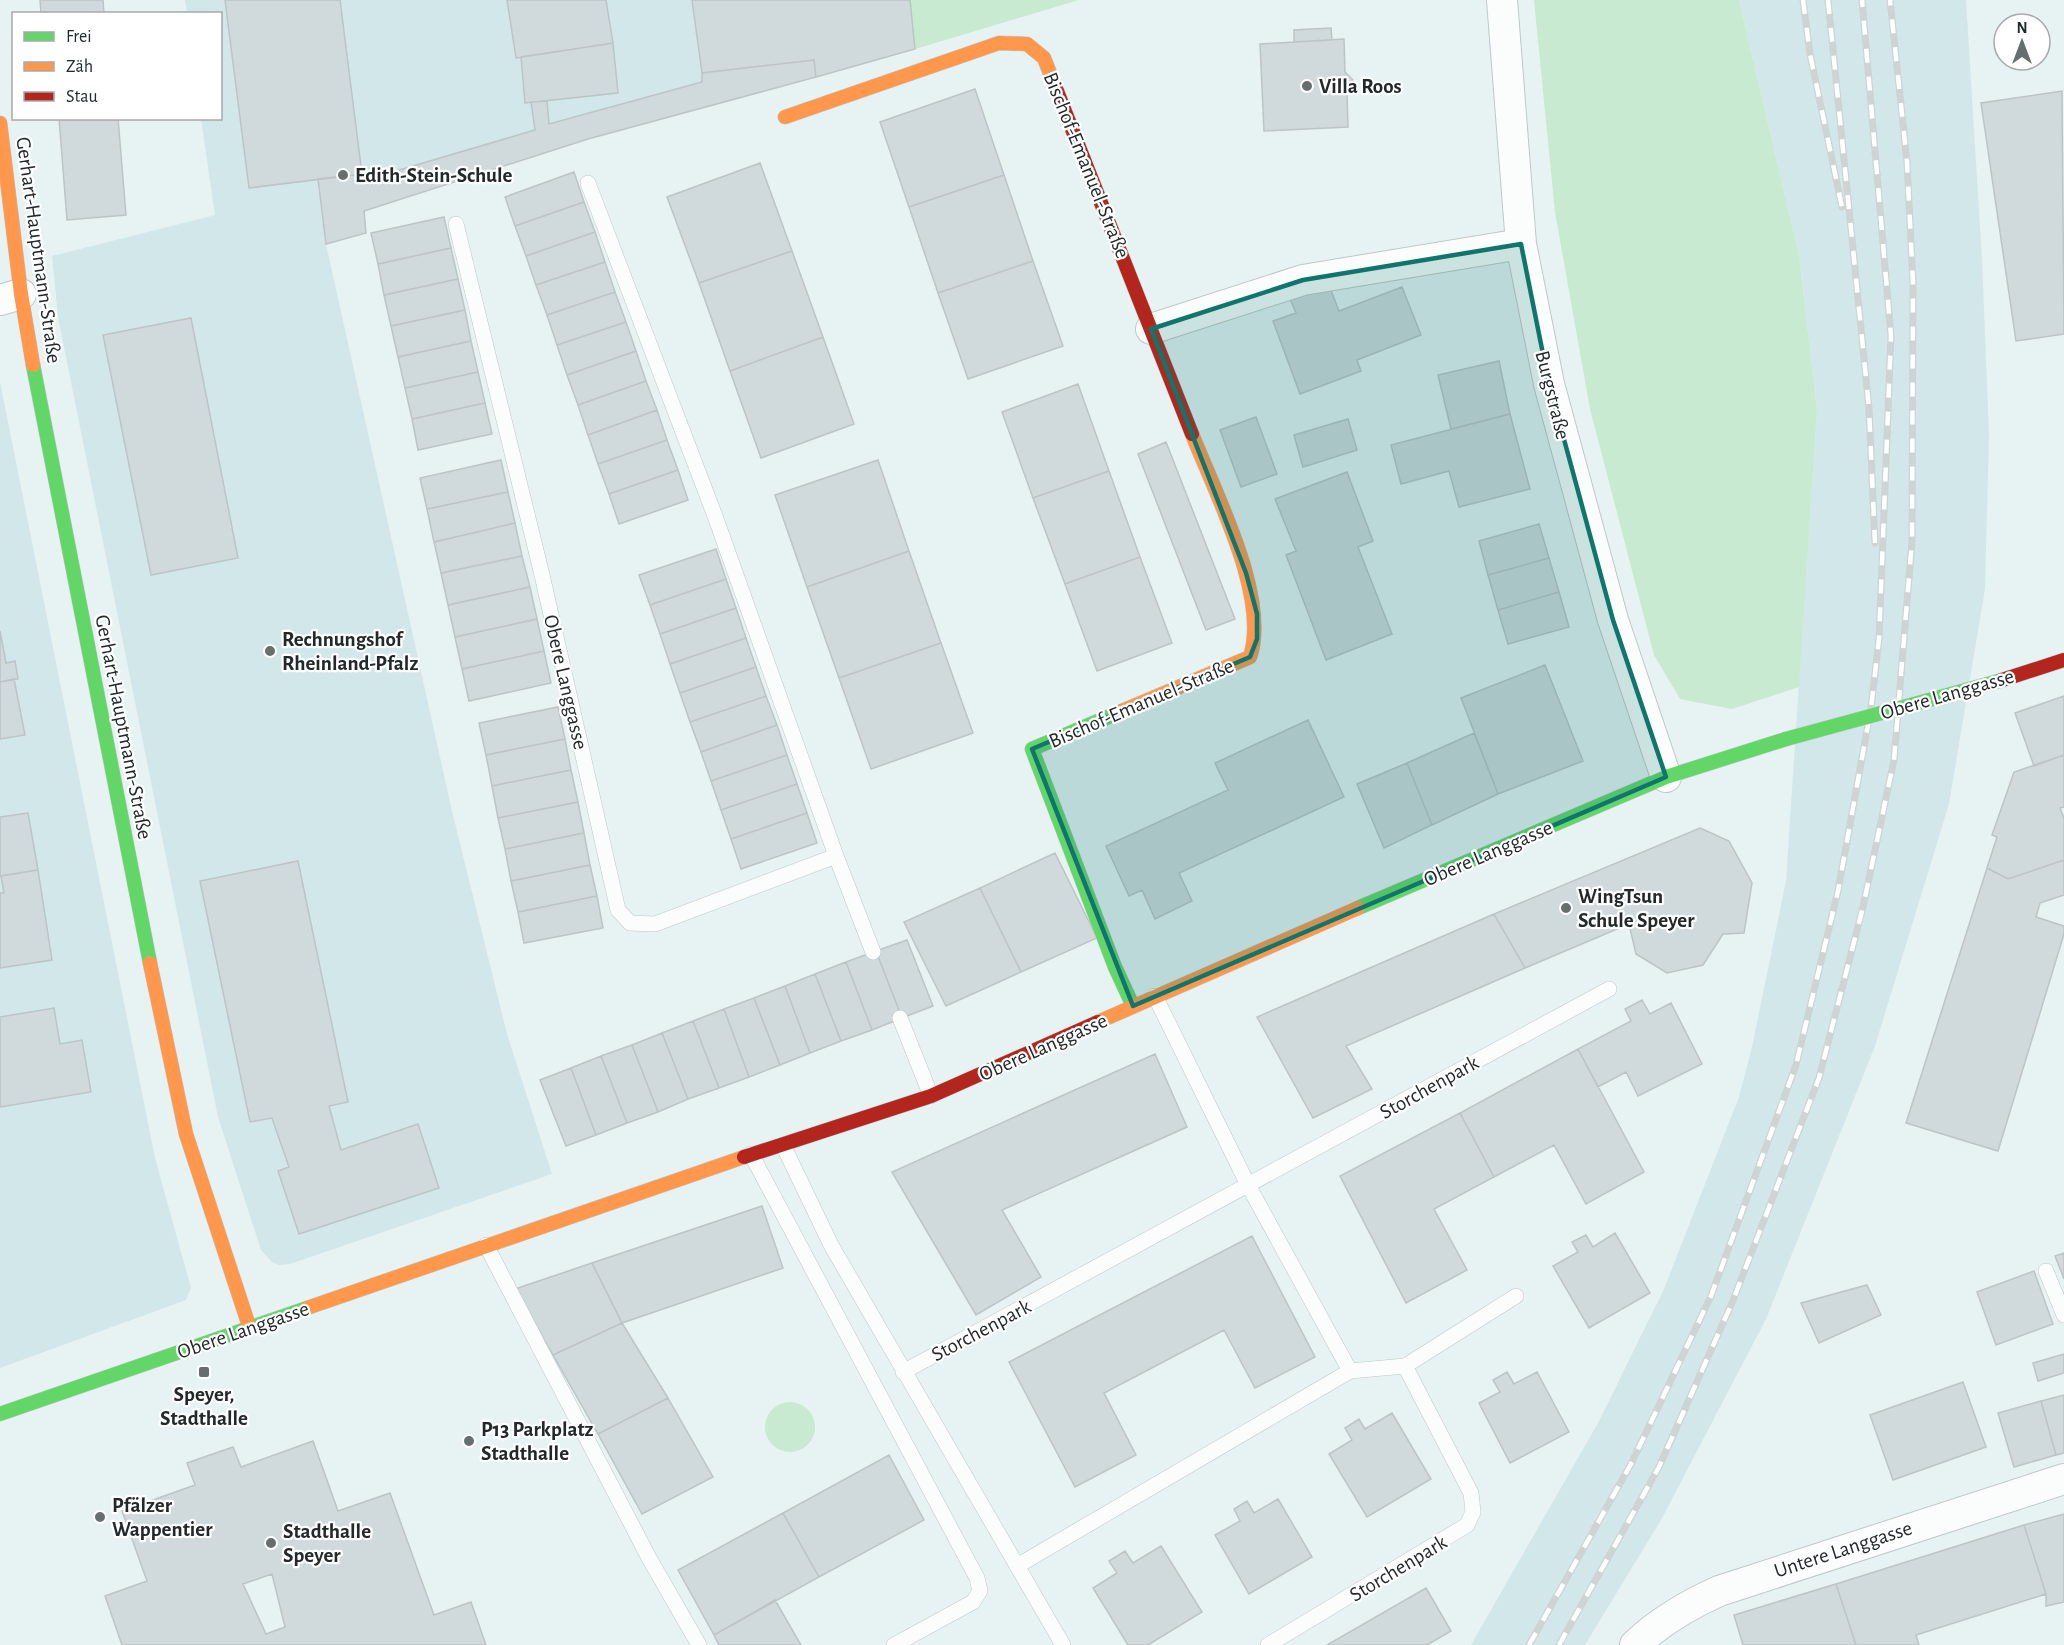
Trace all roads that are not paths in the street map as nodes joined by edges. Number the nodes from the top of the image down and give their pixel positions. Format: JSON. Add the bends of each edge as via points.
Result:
{"nodes":[{"id":1,"x":1502,"y":0,"type":"edge"},
{"id":2,"x":785,"y":117,"type":"dead end"},
{"id":3,"x":0,"y":123,"type":"edge"},
{"id":4,"x":588,"y":183,"type":"dead end"},
{"id":5,"x":456,"y":225,"type":"dead end"},
{"id":6,"x":1521,"y":244,"type":"junction"},
{"id":7,"x":10,"y":297,"type":"edge"},
{"id":8,"x":1151,"y":328,"type":"junction"},
{"id":9,"x":2064,"y":660,"type":"edge"},
{"id":10,"x":1666,"y":777,"type":"junction"},
{"id":11,"x":836,"y":856,"type":"junction"},
{"id":12,"x":873,"y":952,"type":"dead end"},
{"id":13,"x":1609,"y":989,"type":"dead end"},
{"id":14,"x":1155,"y":996,"type":"junction"},
{"id":15,"x":1133,"y":1006,"type":"junction"},
{"id":16,"x":900,"y":1018,"type":"dead end"},
{"id":17,"x":931,"y":1096,"type":"junction"},
{"id":18,"x":783,"y":1144,"type":"junction"},
{"id":19,"x":751,"y":1154,"type":"junction"},
{"id":20,"x":1248,"y":1185,"type":"junction"},
{"id":21,"x":486,"y":1245,"type":"junction"},
{"id":22,"x":2046,"y":1271,"type":"dead end"},
{"id":23,"x":1516,"y":1296,"type":"dead end"},
{"id":24,"x":2064,"y":1315,"type":"edge"},
{"id":25,"x":250,"y":1329,"type":"junction"},
{"id":26,"x":1405,"y":1366,"type":"junction"},
{"id":27,"x":1350,"y":1371,"type":"junction"},
{"id":28,"x":903,"y":1372,"type":"junction"},
{"id":29,"x":0,"y":1414,"type":"edge"},
{"id":30,"x":2064,"y":1479,"type":"edge"},
{"id":31,"x":1017,"y":1566,"type":"junction"},
{"id":32,"x":699,"y":1645,"type":"edge"},
{"id":33,"x":894,"y":1645,"type":"edge"},
{"id":34,"x":1063,"y":1645,"type":"edge"},
{"id":35,"x":1268,"y":1645,"type":"edge"},
{"id":36,"x":1635,"y":1645,"type":"edge"}],
"edges":[{"from":1,"to":6,"type":"street","name":"Burgstraße"},
{"from":2,"to":8,"type":"street","name":"Bischof-Emanuel-Straße","via":[[999,43],[1027,44],[1044,58]]},
{"from":3,"to":7,"type":"street","name":"Gerhart-Hauptmann-Straße"},
{"from":4,"to":11,"type":"lane","via":[[714,516]]},
{"from":5,"to":11,"type":"lane","name":"Obere Langgasse","via":[[542,575],[618,910],[630,923],[655,924]]},
{"from":6,"to":8,"type":"street","via":[[1304,280]]},
{"from":6,"to":10,"type":"street","name":"Burgstraße","via":[[1555,406],[1613,620]]},
{"from":7,"to":25,"type":"street","name":"Gerhart-Hauptmann-Straße","via":[[186,1134]]},
{"from":8,"to":15,"type":"street","name":"Bischof-Emanuel-Straße","via":[[1246,573],[1257,614],[1257,639],[1250,657],[1032,749]]},
{"from":9,"to":10,"type":"street","name":"Obere Langgasse","bridge":true},
{"from":10,"to":14,"type":"street","name":"Obere Langgasse"},
{"from":11,"to":12,"type":"lane"},
{"from":13,"to":20,"type":"lane","name":"Storchenpark"},
{"from":14,"to":15,"type":"street","name":"Obere Langgasse"},
{"from":14,"to":20,"type":"lane"},
{"from":15,"to":17,"type":"street","name":"Obere Langgasse"},
{"from":16,"to":17,"type":"lane"},
{"from":17,"to":18,"type":"street","name":"Obere Langgasse"},
{"from":18,"to":19,"type":"street","name":"Obere Langgasse"},
{"from":18,"to":28,"type":"lane","via":[[831,1245]]},
{"from":19,"to":21,"type":"street","name":"Obere Langgasse"},
{"from":19,"to":33,"type":"lane","via":[[978,1578],[980,1591],[973,1602]]},
{"from":20,"to":27,"type":"lane"},
{"from":20,"to":28,"type":"lane","name":"Storchenpark"},
{"from":21,"to":25,"type":"street","name":"Obere Langgasse"},
{"from":21,"to":32,"type":"lane","via":[[649,1558]]},
{"from":22,"to":24,"type":"lane"},
{"from":23,"to":26,"type":"lane"},
{"from":25,"to":29,"type":"street","name":"Obere Langgasse"},
{"from":26,"to":27,"type":"lane"},
{"from":26,"to":35,"type":"lane","name":"Storchenpark","via":[[1472,1494],[1473,1512],[1467,1525]]},
{"from":27,"to":31,"type":"lane"},
{"from":28,"to":31,"type":"lane"},
{"from":30,"to":36,"type":"street","name":"Untere Langgasse","via":[[1719,1591],[1654,1627]]},
{"from":31,"to":34,"type":"lane"}]}
